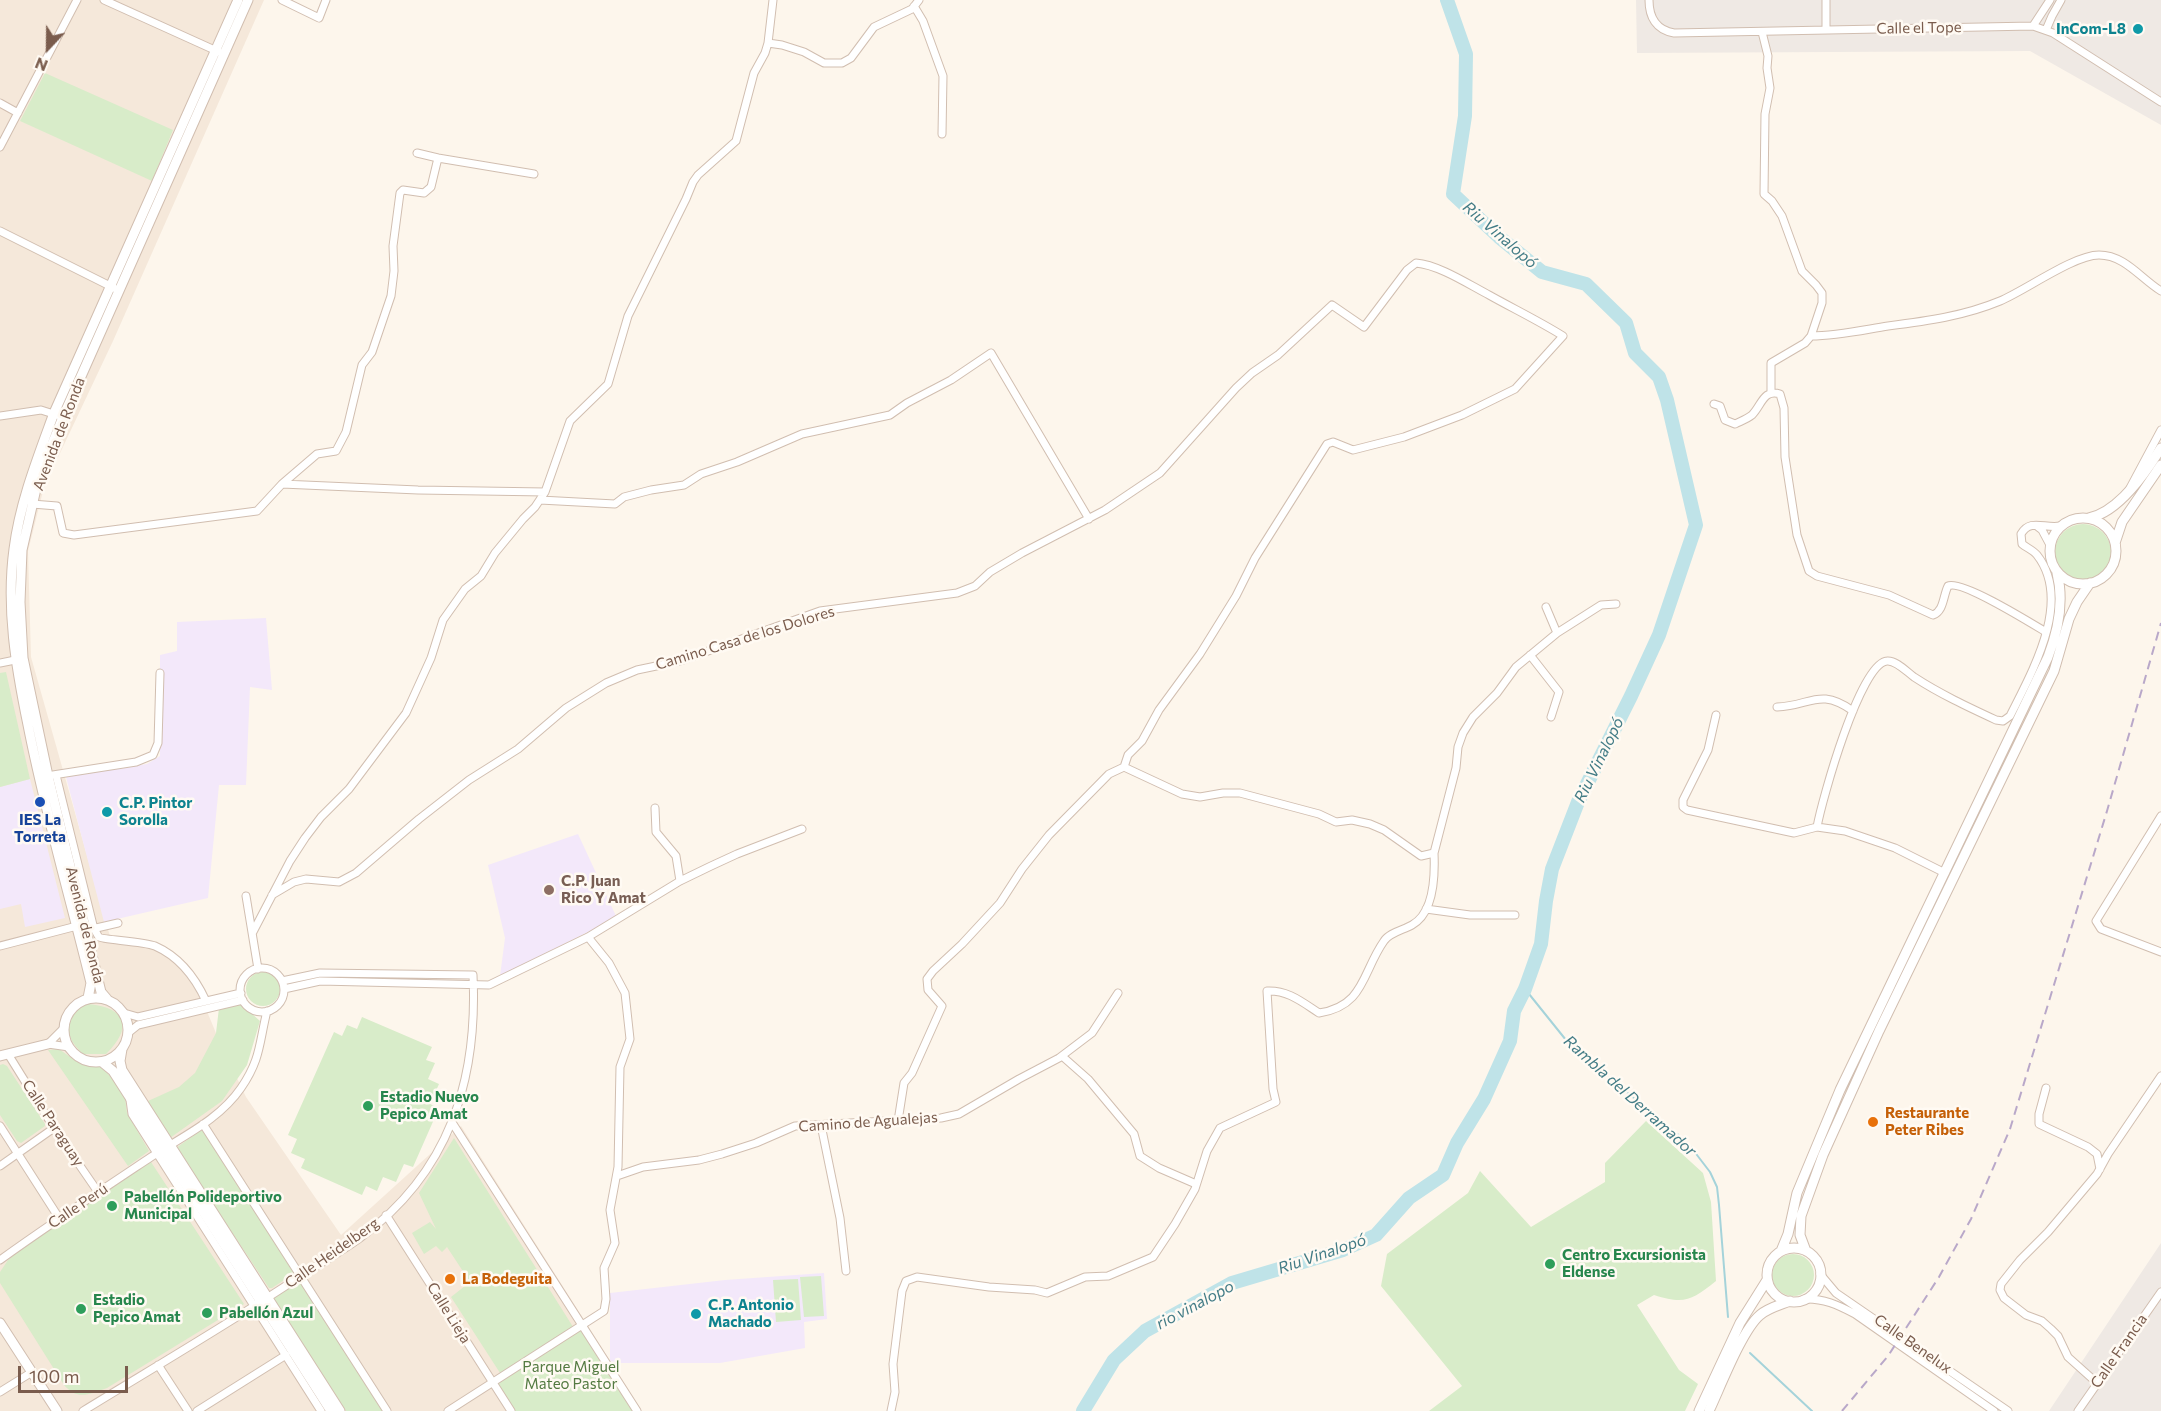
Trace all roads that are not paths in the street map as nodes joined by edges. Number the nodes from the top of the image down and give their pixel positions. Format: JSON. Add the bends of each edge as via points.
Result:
{"nodes":[{"id":1,"x":77,"y":0,"type":"edge"},
{"id":2,"x":104,"y":0,"type":"edge"},
{"id":3,"x":238,"y":0,"type":"edge"},
{"id":4,"x":248,"y":0,"type":"edge"},
{"id":5,"x":282,"y":0,"type":"edge"},
{"id":6,"x":326,"y":0,"type":"edge"},
{"id":7,"x":773,"y":0,"type":"edge"},
{"id":8,"x":1649,"y":0,"type":"edge"},
{"id":9,"x":1826,"y":0,"type":"edge"},
{"id":10,"x":2050,"y":0,"type":"edge"},
{"id":11,"x":2061,"y":0,"type":"edge"},
{"id":12,"x":917,"y":3,"type":"edge"},
{"id":13,"x":2033,"y":26,"type":"junction"},
{"id":14,"x":1826,"y":30,"type":"junction"},
{"id":15,"x":2046,"y":30,"type":"junction"},
{"id":16,"x":1762,"y":32,"type":"junction"},
{"id":17,"x":768,"y":43,"type":"junction"},
{"id":18,"x":219,"y":53,"type":"junction"},
{"id":19,"x":2161,"y":102,"type":"edge"},
{"id":20,"x":0,"y":103,"type":"edge"},
{"id":21,"x":18,"y":112,"type":"junction"},
{"id":22,"x":942,"y":134,"type":"dead end"},
{"id":23,"x":0,"y":147,"type":"edge"},
{"id":24,"x":417,"y":153,"type":"dead end"},
{"id":25,"x":438,"y":158,"type":"junction"},
{"id":26,"x":534,"y":174,"type":"dead end"},
{"id":27,"x":0,"y":231,"type":"edge"},
{"id":28,"x":115,"y":288,"type":"junction"},
{"id":29,"x":2161,"y":291,"type":"edge"},
{"id":30,"x":1811,"y":336,"type":"junction"},
{"id":31,"x":1771,"y":392,"type":"junction"},
{"id":32,"x":1714,"y":404,"type":"dead end"},
{"id":33,"x":59,"y":415,"type":"junction"},
{"id":34,"x":0,"y":417,"type":"edge"},
{"id":35,"x":2161,"y":430,"type":"edge"},
{"id":36,"x":2161,"y":448,"type":"edge"},
{"id":37,"x":2161,"y":465,"type":"edge"},
{"id":38,"x":282,"y":484,"type":"junction"},
{"id":39,"x":2129,"y":491,"type":"junction"},
{"id":40,"x":545,"y":492,"type":"junction"},
{"id":41,"x":540,"y":500,"type":"junction"},
{"id":42,"x":32,"y":504,"type":"junction"},
{"id":43,"x":2087,"y":518,"type":"junction"},
{"id":44,"x":1089,"y":519,"type":"junction"},
{"id":45,"x":2036,"y":525,"type":"junction"},
{"id":46,"x":2060,"y":526,"type":"junction"},
{"id":47,"x":2115,"y":543,"type":"junction"},
{"id":48,"x":2050,"y":545,"type":"junction"},
{"id":49,"x":2057,"y":573,"type":"junction"},
{"id":50,"x":2090,"y":584,"type":"junction"},
{"id":51,"x":1616,"y":604,"type":"dead end"},
{"id":52,"x":1546,"y":607,"type":"dead end"},
{"id":53,"x":2046,"y":632,"type":"junction"},
{"id":54,"x":1557,"y":633,"type":"junction"},
{"id":55,"x":1530,"y":655,"type":"junction"},
{"id":56,"x":19,"y":659,"type":"junction"},
{"id":57,"x":0,"y":663,"type":"edge"},
{"id":58,"x":160,"y":673,"type":"dead end"},
{"id":59,"x":1777,"y":707,"type":"dead end"},
{"id":60,"x":1852,"y":711,"type":"junction"},
{"id":61,"x":1716,"y":716,"type":"dead end"},
{"id":62,"x":1551,"y":717,"type":"dead end"},
{"id":63,"x":1124,"y":766,"type":"junction"},
{"id":64,"x":52,"y":776,"type":"junction"},
{"id":65,"x":655,"y":808,"type":"dead end"},
{"id":66,"x":2161,"y":816,"type":"edge"},
{"id":67,"x":1816,"y":827,"type":"junction"},
{"id":68,"x":802,"y":829,"type":"dead end"},
{"id":69,"x":1434,"y":853,"type":"junction"},
{"id":70,"x":1945,"y":873,"type":"junction"},
{"id":71,"x":680,"y":881,"type":"junction"},
{"id":72,"x":246,"y":896,"type":"dead end"},
{"id":73,"x":272,"y":896,"type":"junction"},
{"id":74,"x":1426,"y":909,"type":"junction"},
{"id":75,"x":1515,"y":915,"type":"dead end"},
{"id":76,"x":118,"y":922,"type":"dead end"},
{"id":77,"x":77,"y":926,"type":"junction"},
{"id":78,"x":90,"y":930,"type":"junction"},
{"id":79,"x":253,"y":932,"type":"junction"},
{"id":80,"x":588,"y":937,"type":"junction"},
{"id":81,"x":0,"y":946,"type":"edge"},
{"id":82,"x":2161,"y":952,"type":"edge"},
{"id":83,"x":258,"y":969,"type":"junction"},
{"id":84,"x":282,"y":981,"type":"junction"},
{"id":85,"x":474,"y":983,"type":"junction"},
{"id":86,"x":284,"y":989,"type":"junction"},
{"id":87,"x":1118,"y":993,"type":"dead end"},
{"id":88,"x":242,"y":996,"type":"junction"},
{"id":89,"x":88,"y":998,"type":"junction"},
{"id":90,"x":107,"y":999,"type":"junction"},
{"id":91,"x":206,"y":1001,"type":"junction"},
{"id":92,"x":267,"y":1011,"type":"junction"},
{"id":93,"x":124,"y":1013,"type":"junction"},
{"id":94,"x":63,"y":1028,"type":"junction"},
{"id":95,"x":128,"y":1033,"type":"junction"},
{"id":96,"x":48,"y":1044,"type":"junction"},
{"id":97,"x":69,"y":1047,"type":"junction"},
{"id":98,"x":122,"y":1048,"type":"junction"},
{"id":99,"x":4,"y":1055,"type":"edge"},
{"id":100,"x":1062,"y":1056,"type":"junction"},
{"id":101,"x":102,"y":1062,"type":"junction"},
{"id":102,"x":2161,"y":1076,"type":"edge"},
{"id":103,"x":2046,"y":1089,"type":"dead end"},
{"id":104,"x":898,"y":1121,"type":"junction"},
{"id":105,"x":203,"y":1124,"type":"junction"},
{"id":106,"x":453,"y":1124,"type":"junction"},
{"id":107,"x":821,"y":1125,"type":"junction"},
{"id":108,"x":0,"y":1126,"type":"edge"},
{"id":109,"x":54,"y":1128,"type":"junction"},
{"id":110,"x":163,"y":1150,"type":"junction"},
{"id":111,"x":18,"y":1154,"type":"junction"},
{"id":112,"x":0,"y":1166,"type":"edge"},
{"id":113,"x":2100,"y":1169,"type":"junction"},
{"id":114,"x":617,"y":1176,"type":"junction"},
{"id":115,"x":1196,"y":1184,"type":"junction"},
{"id":116,"x":98,"y":1192,"type":"junction"},
{"id":117,"x":386,"y":1215,"type":"junction"},
{"id":118,"x":59,"y":1218,"type":"junction"},
{"id":119,"x":1781,"y":1251,"type":"junction"},
{"id":120,"x":1806,"y":1251,"type":"junction"},
{"id":121,"x":0,"y":1260,"type":"edge"},
{"id":122,"x":846,"y":1271,"type":"dead end"},
{"id":123,"x":1820,"y":1274,"type":"junction"},
{"id":124,"x":300,"y":1276,"type":"junction"},
{"id":125,"x":1767,"y":1280,"type":"junction"},
{"id":126,"x":2161,"y":1292,"type":"edge"},
{"id":127,"x":1804,"y":1299,"type":"junction"},
{"id":128,"x":1790,"y":1301,"type":"junction"},
{"id":129,"x":260,"y":1302,"type":"junction"},
{"id":130,"x":0,"y":1323,"type":"edge"},
{"id":131,"x":582,"y":1326,"type":"junction"},
{"id":132,"x":286,"y":1355,"type":"junction"},
{"id":133,"x":158,"y":1365,"type":"junction"},
{"id":134,"x":32,"y":1372,"type":"junction"},
{"id":135,"x":493,"y":1382,"type":"junction"},
{"id":136,"x":2097,"y":1383,"type":"junction"},
{"id":137,"x":0,"y":1392,"type":"edge"},
{"id":138,"x":320,"y":1409,"type":"edge"},
{"id":139,"x":57,"y":1411,"type":"edge"},
{"id":140,"x":82,"y":1411,"type":"edge"},
{"id":141,"x":188,"y":1411,"type":"edge"},
{"id":142,"x":197,"y":1411,"type":"edge"},
{"id":143,"x":311,"y":1411,"type":"edge"},
{"id":144,"x":331,"y":1411,"type":"edge"},
{"id":145,"x":340,"y":1411,"type":"edge"},
{"id":146,"x":387,"y":1411,"type":"edge"},
{"id":147,"x":448,"y":1411,"type":"edge"},
{"id":148,"x":511,"y":1411,"type":"edge"},
{"id":149,"x":637,"y":1411,"type":"edge"},
{"id":150,"x":891,"y":1411,"type":"edge"},
{"id":151,"x":1699,"y":1411,"type":"edge"},
{"id":152,"x":1709,"y":1411,"type":"edge"},
{"id":153,"x":1994,"y":1411,"type":"edge"},
{"id":154,"x":2008,"y":1411,"type":"edge"},
{"id":155,"x":2078,"y":1411,"type":"edge"}],
"edges":[{"from":1,"to":21,"type":"street"},
{"from":2,"to":18,"type":"street"},
{"from":3,"to":18,"type":"street","name":"Avenida de Ronda"},
{"from":4,"to":18,"type":"street","name":"Avenida de Ronda"},
{"from":5,"to":6,"type":"street","via":[[319,18]]},
{"from":7,"to":17,"type":"street"},
{"from":8,"to":16,"type":"street","name":"Calle el Tope","via":[[1651,17],[1658,27],[1674,33]]},
{"from":9,"to":14,"type":"street"},
{"from":10,"to":13,"type":"street"},
{"from":11,"to":15,"type":"street"},
{"from":12,"to":17,"type":"street","via":[[874,27],[851,58],[842,63],[824,63],[804,52]]},
{"from":12,"to":22,"type":"street","via":[[944,76]]},
{"from":13,"to":14,"type":"street","name":"Calle el Tope"},
{"from":13,"to":15,"type":"street","name":"Calle el Tope"},
{"from":14,"to":16,"type":"street","name":"Calle el Tope"},
{"from":15,"to":19,"type":"street","name":"Calle el Tope"},
{"from":16,"to":30,"type":"street","via":[[1770,88],[1765,114],[1764,194],[1782,216],[1802,271],[1822,293]]},
{"from":17,"to":40,"type":"street","via":[[754,74],[736,141],[693,182],[628,316],[608,384],[570,421]]},
{"from":18,"to":28,"type":"street","name":"Avenida de Ronda"},
{"from":20,"to":21,"type":"street"},
{"from":21,"to":23,"type":"street"},
{"from":24,"to":25,"type":"street"},
{"from":25,"to":26,"type":"street"},
{"from":25,"to":38,"type":"street","via":[[428,191],[400,193],[391,296],[372,351],[362,365],[346,432],[336,451],[317,454]]},
{"from":27,"to":28,"type":"street"},
{"from":28,"to":33,"type":"street","name":"Avenida de Ronda"},
{"from":29,"to":30,"type":"street","via":[[2122,262],[2109,256],[2090,255],[1976,311],[1917,323]]},
{"from":30,"to":31,"type":"street","via":[[1771,363]]},
{"from":31,"to":32,"type":"street","via":[[1754,413],[1735,424],[1725,420],[1720,406]]},
{"from":31,"to":53,"type":"street","via":[[1780,394],[1782,399],[1788,485],[1797,535],[1809,571],[1889,595],[1933,615],[1938,613],[1948,586],[1956,584]]},
{"from":33,"to":34,"type":"street","via":[[41,410]]},
{"from":33,"to":42,"type":"street","name":"Avenida de Ronda"},
{"from":33,"to":56,"type":"street","name":"Avenida de Ronda","via":[[29,482],[14,549],[11,602]]},
{"from":35,"to":39,"type":"street"},
{"from":36,"to":39,"type":"street"},
{"from":37,"to":47,"type":"street","via":[[2122,522]]},
{"from":38,"to":40,"type":"street"},
{"from":38,"to":42,"type":"street","via":[[257,511],[74,535],[63,533],[57,506]]},
{"from":39,"to":43,"type":"street","via":[[2096,516]]},
{"from":40,"to":41,"type":"street"},
{"from":41,"to":44,"type":"street","via":[[615,504],[624,497],[684,485],[701,474],[802,434],[890,414],[951,381],[991,353]]},
{"from":41,"to":73,"type":"street","via":[[443,620],[406,713],[349,789],[321,817],[290,861]]},
{"from":42,"to":56,"type":"street","name":"Avenida de Ronda","via":[[22,550]]},
{"from":43,"to":46,"type":"street","via":[[2073,519]]},
{"from":43,"to":47,"type":"street","via":[[2108,529]]},
{"from":44,"to":63,"type":"street","name":"Camino Casa de los Dolores","via":[[1160,473],[1236,388],[1332,304],[1364,327],[1416,263],[1469,285],[1563,336],[1515,389],[1462,415],[1404,437],[1353,450],[1333,442],[1327,444],[1200,654]]},
{"from":44,"to":73,"type":"street","name":"Camino Casa de los Dolores","via":[[1022,553],[975,586],[957,593],[820,611],[606,683],[460,787],[356,873],[339,882],[294,882]]},
{"from":45,"to":46,"type":"street"},
{"from":45,"to":48,"type":"street"},
{"from":45,"to":53,"type":"street","via":[[2027,526],[2020,537],[2022,544],[2039,557],[2051,585]]},
{"from":46,"to":48,"type":"street"},
{"from":47,"to":50,"type":"street","via":[[2111,568]]},
{"from":48,"to":49,"type":"street","via":[[2050,560]]},
{"from":49,"to":50,"type":"street","via":[[2076,584]]},
{"from":49,"to":70,"type":"street","via":[[2060,603],[2048,657]]},
{"from":50,"to":120,"type":"street","via":[[2074,609],[2054,671],[1822,1155],[1801,1216],[1800,1235]]},
{"from":51,"to":54,"type":"street","via":[[1601,606]]},
{"from":52,"to":54,"type":"street"},
{"from":53,"to":60,"type":"street","via":[[2030,676],[2010,716],[2003,721],[1939,693],[1886,660],[1866,681]]},
{"from":54,"to":55,"type":"street"},
{"from":55,"to":62,"type":"street","via":[[1559,692]]},
{"from":55,"to":69,"type":"street","via":[[1515,667],[1463,733]]},
{"from":56,"to":57,"type":"street"},
{"from":56,"to":64,"type":"street","name":"Avenida de Ronda"},
{"from":56,"to":77,"type":"street","name":"Avenida de Ronda","via":[[38,774]]},
{"from":58,"to":64,"type":"street","via":[[158,743],[153,755],[136,762]]},
{"from":59,"to":60,"type":"street","via":[[1817,698],[1835,701]]},
{"from":60,"to":67,"type":"street"},
{"from":61,"to":67,"type":"street","via":[[1708,750],[1683,807],[1794,832]]},
{"from":63,"to":69,"type":"street","via":[[1182,794],[1200,797],[1240,793],[1336,822],[1370,824],[1421,856]]},
{"from":63,"to":104,"type":"street","via":[[1109,774],[1049,835],[1000,903],[927,979],[928,990],[942,1006],[904,1083]]},
{"from":64,"to":78,"type":"street","name":"Avenida de Ronda"},
{"from":65,"to":71,"type":"street","via":[[656,832],[676,856]]},
{"from":66,"to":82,"type":"street","via":[[2096,921],[2101,929]]},
{"from":67,"to":70,"type":"street","via":[[1845,831],[1895,848]]},
{"from":68,"to":71,"type":"street"},
{"from":69,"to":74,"type":"street","via":[[1434,881]]},
{"from":70,"to":119,"type":"street","via":[[1817,1140]]},
{"from":71,"to":80,"type":"street"},
{"from":72,"to":79,"type":"street"},
{"from":73,"to":79,"type":"street"},
{"from":74,"to":75,"type":"street","via":[[1470,915]]},
{"from":74,"to":115,"type":"street","via":[[1415,923],[1386,938],[1363,985],[1353,998],[1334,1011],[1319,1013],[1290,995],[1267,991],[1276,1102],[1220,1128]]},
{"from":76,"to":78,"type":"street"},
{"from":77,"to":81,"type":"street"},
{"from":77,"to":89,"type":"street","name":"Avenida de Ronda","via":[[91,982]]},
{"from":78,"to":90,"type":"street","name":"Avenida de Ronda","via":[[101,992]]},
{"from":78,"to":91,"type":"street","via":[[101,938],[139,941],[174,958],[194,976]]},
{"from":79,"to":83,"type":"street"},
{"from":80,"to":85,"type":"street","via":[[489,985]]},
{"from":80,"to":114,"type":"street","via":[[609,963],[625,993],[628,1009],[630,1039],[620,1067]]},
{"from":83,"to":84,"type":"street","via":[[272,971]]},
{"from":83,"to":88,"type":"street","via":[[243,980]]},
{"from":84,"to":85,"type":"street","name":"Calle Heidelberg","via":[[320,973],[473,975]]},
{"from":84,"to":86,"type":"street"},
{"from":85,"to":86,"type":"street","via":[[320,981]]},
{"from":85,"to":106,"type":"street","name":"Calle Heidelberg","via":[[473,1034],[466,1081]]},
{"from":86,"to":92,"type":"street","via":[[281,1002]]},
{"from":87,"to":100,"type":"street","name":"Camino de Agualejas","via":[[1092,1033]]},
{"from":88,"to":91,"type":"street"},
{"from":88,"to":92,"type":"street","via":[[252,1010]]},
{"from":88,"to":95,"type":"street","via":[[138,1025]]},
{"from":89,"to":90,"type":"street"},
{"from":89,"to":94,"type":"street","via":[[71,1009]]},
{"from":90,"to":93,"type":"street"},
{"from":91,"to":93,"type":"street","via":[[138,1017]]},
{"from":92,"to":105,"type":"street","name":"Calle Perú","via":[[261,1047],[250,1074],[227,1106]]},
{"from":93,"to":95,"type":"street"},
{"from":94,"to":96,"type":"street"},
{"from":94,"to":97,"type":"street"},
{"from":95,"to":98,"type":"street"},
{"from":96,"to":97,"type":"street"},
{"from":96,"to":99,"type":"street"},
{"from":97,"to":101,"type":"street","via":[[87,1061]]},
{"from":98,"to":101,"type":"street"},
{"from":98,"to":110,"type":"street","via":[[122,1070]]},
{"from":99,"to":109,"type":"street","name":"Calle Paraguay"},
{"from":100,"to":104,"type":"street","name":"Camino de Agualejas","via":[[959,1114]]},
{"from":100,"to":115,"type":"street","via":[[1134,1134],[1140,1156]]},
{"from":101,"to":110,"type":"street","via":[[113,1071]]},
{"from":102,"to":113,"type":"street"},
{"from":103,"to":113,"type":"street","via":[[2039,1125],[2088,1147],[2097,1154]]},
{"from":104,"to":107,"type":"street","name":"Camino de Agualejas"},
{"from":105,"to":110,"type":"street","name":"Calle Perú"},
{"from":105,"to":124,"type":"street"},
{"from":106,"to":117,"type":"street","name":"Calle Heidelberg","via":[[429,1167]]},
{"from":106,"to":131,"type":"street"},
{"from":107,"to":114,"type":"street","name":"Camino de Agualejas","via":[[795,1126],[722,1154],[643,1167]]},
{"from":107,"to":122,"type":"street","via":[[840,1218]]},
{"from":108,"to":111,"type":"street"},
{"from":109,"to":111,"type":"street"},
{"from":109,"to":116,"type":"street","name":"Calle Paraguay"},
{"from":110,"to":116,"type":"street","name":"Calle Perú"},
{"from":110,"to":129,"type":"street"},
{"from":111,"to":112,"type":"street"},
{"from":111,"to":118,"type":"street"},
{"from":113,"to":136,"type":"street","via":[[2020,1260],[2000,1290],[2026,1315],[2051,1329],[2068,1357]]},
{"from":114,"to":131,"type":"street","via":[[610,1210],[615,1243],[604,1268],[604,1311]]},
{"from":115,"to":150,"type":"street","via":[[1153,1257],[1108,1276],[1085,1277],[1047,1293],[917,1276],[906,1281],[893,1364],[895,1392]]},
{"from":116,"to":118,"type":"street","name":"Calle Perú"},
{"from":117,"to":124,"type":"street","name":"Calle Heidelberg","via":[[361,1237]]},
{"from":117,"to":135,"type":"street","name":"Calle Lieja"},
{"from":118,"to":121,"type":"street","name":"Calle Perú"},
{"from":119,"to":120,"type":"street"},
{"from":119,"to":125,"type":"street","via":[[1771,1260]]},
{"from":120,"to":123,"type":"street","via":[[1815,1258]]},
{"from":123,"to":127,"type":"street","via":[[1818,1287]]},
{"from":123,"to":154,"type":"street","name":"Calle Benelux","via":[[1836,1293]]},
{"from":124,"to":129,"type":"street","name":"Calle Heidelberg"},
{"from":124,"to":146,"type":"street"},
{"from":125,"to":128,"type":"street","via":[[1775,1294]]},
{"from":125,"to":151,"type":"street","via":[[1744,1315]]},
{"from":126,"to":136,"type":"street","name":"Calle Francia"},
{"from":127,"to":128,"type":"street"},
{"from":127,"to":153,"type":"street","name":"Calle Benelux","via":[[1822,1300],[1855,1314]]},
{"from":128,"to":152,"type":"street","via":[[1768,1310],[1755,1321]]},
{"from":129,"to":132,"type":"street"},
{"from":129,"to":133,"type":"street","name":"Calle Heidelberg"},
{"from":129,"to":144,"type":"street"},
{"from":129,"to":145,"type":"street"},
{"from":130,"to":134,"type":"street"},
{"from":131,"to":135,"type":"street"},
{"from":131,"to":149,"type":"street"},
{"from":132,"to":138,"type":"street"},
{"from":132,"to":142,"type":"street"},
{"from":133,"to":140,"type":"street","name":"Calle Heidelberg"},
{"from":133,"to":141,"type":"street"},
{"from":134,"to":137,"type":"street"},
{"from":134,"to":139,"type":"street"},
{"from":135,"to":147,"type":"street"},
{"from":135,"to":148,"type":"street","name":"Calle Lieja"},
{"from":136,"to":155,"type":"street","name":"Calle Francia"},
{"from":138,"to":143,"type":"street"}]}
